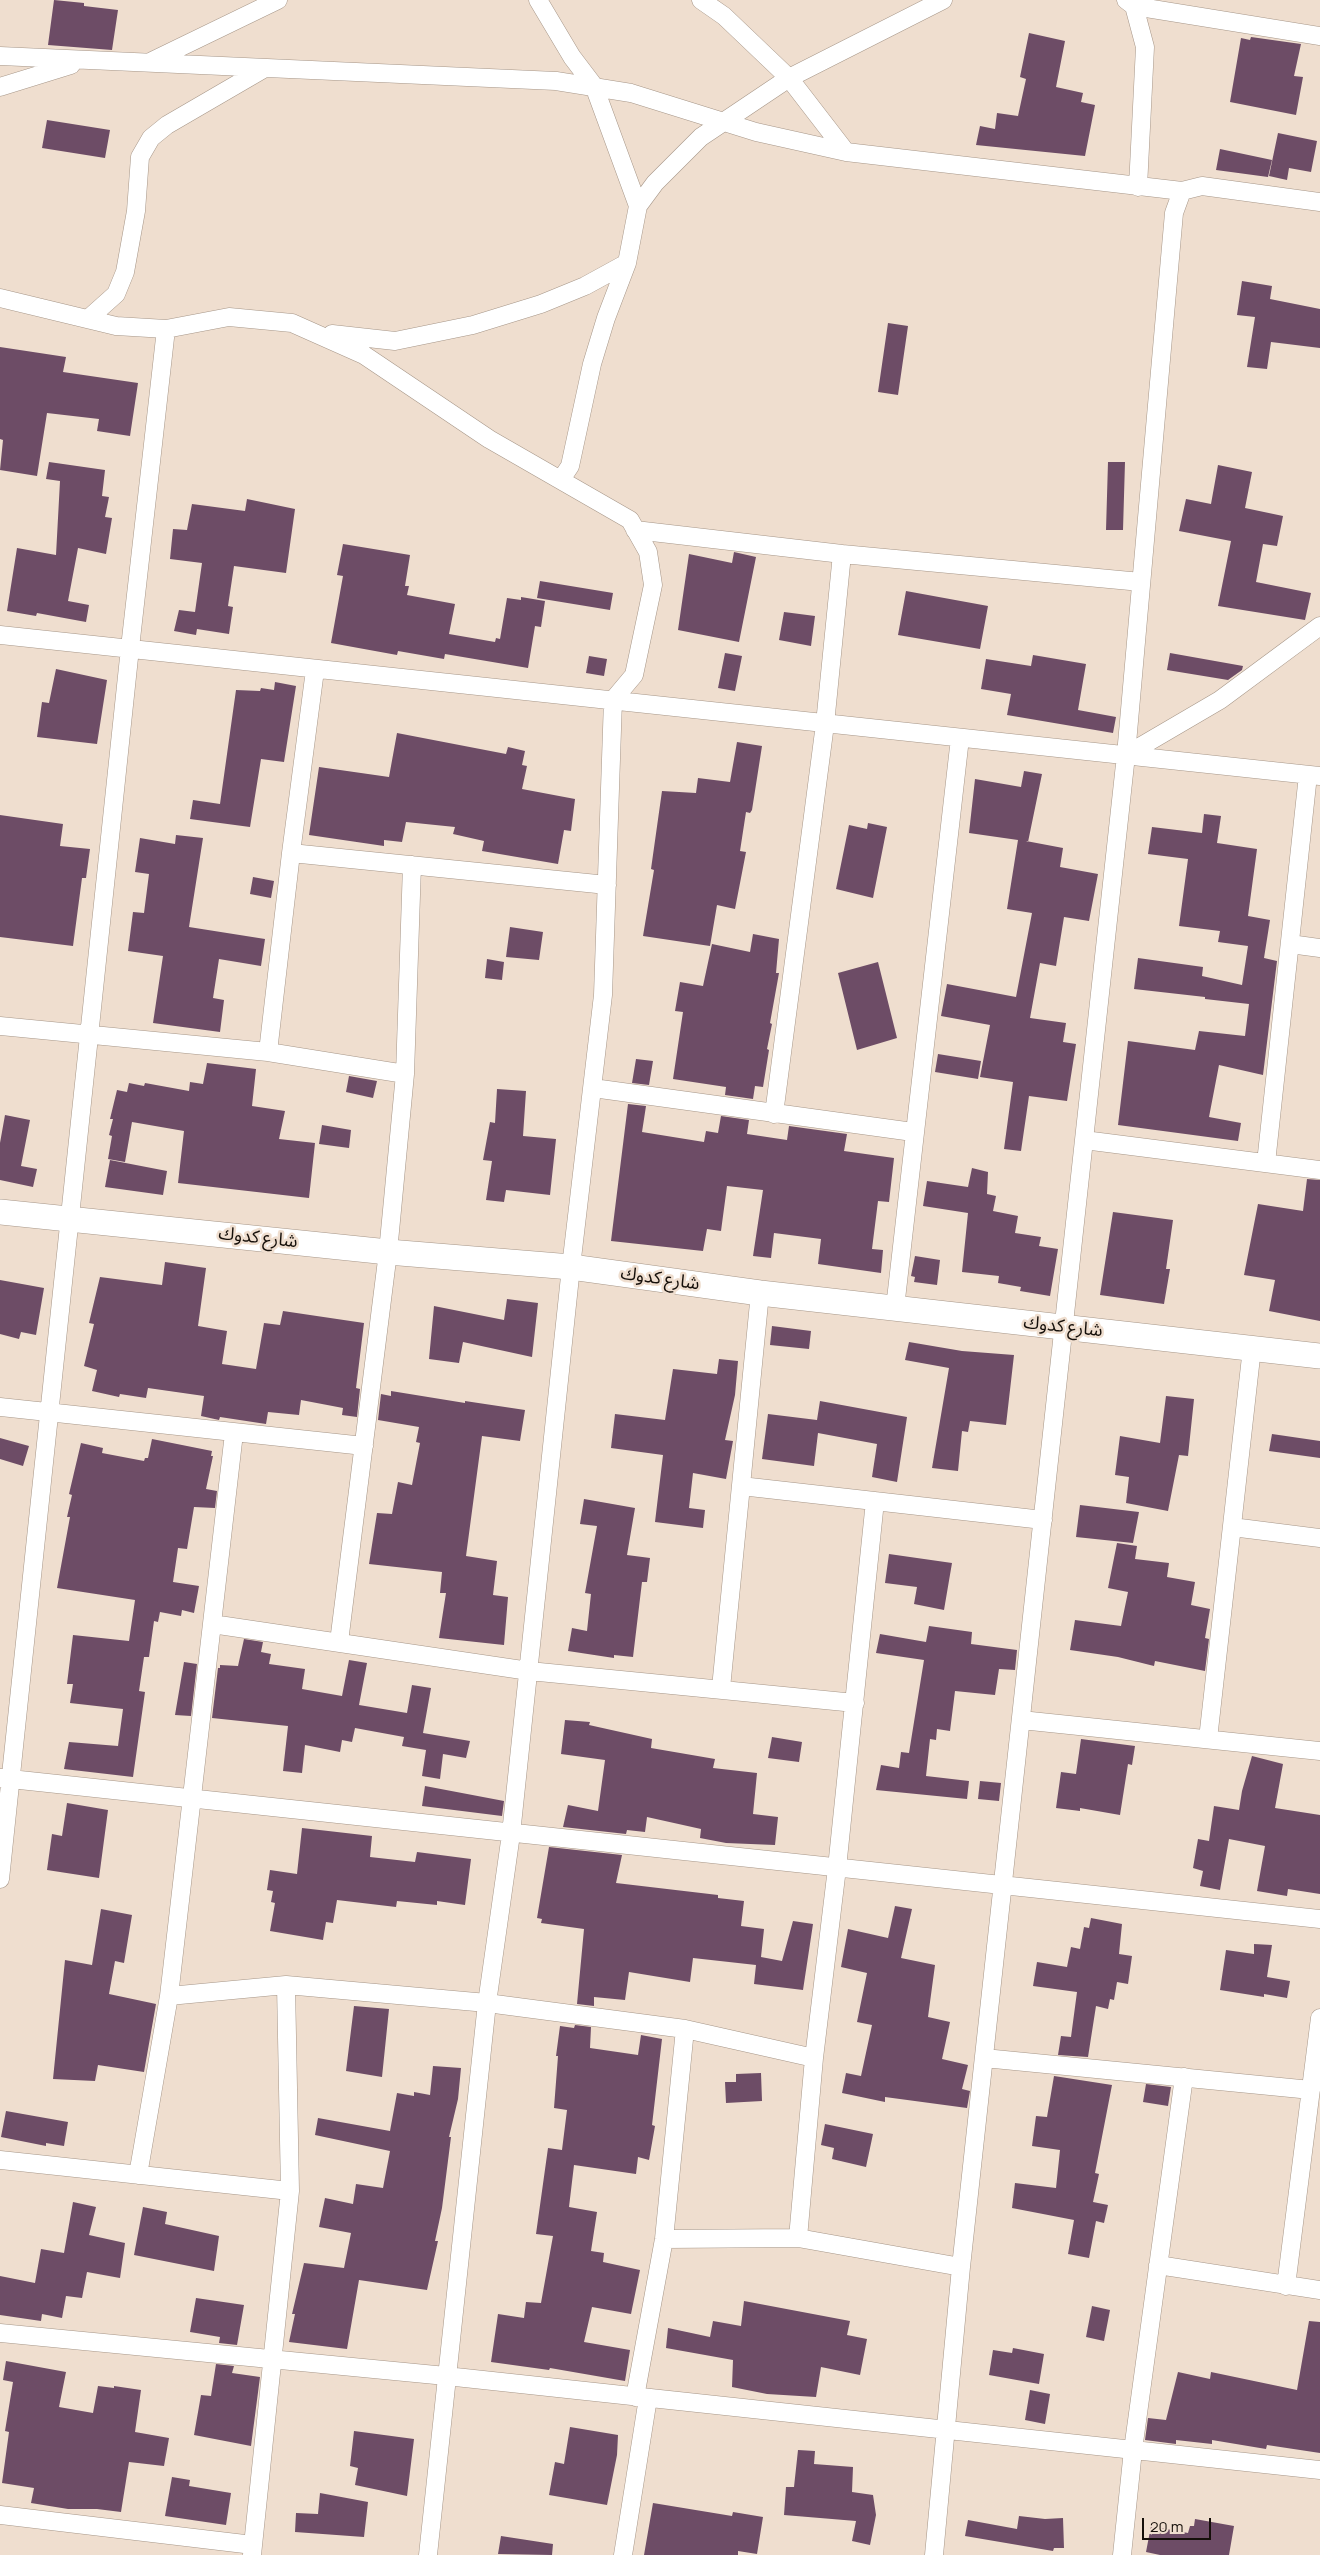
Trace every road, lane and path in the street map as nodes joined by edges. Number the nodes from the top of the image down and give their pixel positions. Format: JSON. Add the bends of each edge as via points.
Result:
{"nodes":[{"id":1,"x":278,"y":0,"type":"edge"},
{"id":2,"x":538,"y":0,"type":"edge"},
{"id":3,"x":701,"y":0,"type":"edge"},
{"id":4,"x":942,"y":0,"type":"edge"},
{"id":5,"x":1130,"y":3,"type":"edge"},
{"id":6,"x":1320,"y":36,"type":"edge"},
{"id":7,"x":0,"y":56,"type":"edge"},
{"id":8,"x":92,"y":60,"type":"junction"},
{"id":9,"x":149,"y":63,"type":"junction"},
{"id":10,"x":266,"y":67,"type":"junction"},
{"id":11,"x":789,"y":78,"type":"junction"},
{"id":12,"x":594,"y":86,"type":"junction"},
{"id":13,"x":0,"y":87,"type":"edge"},
{"id":14,"x":724,"y":123,"type":"junction"},
{"id":15,"x":846,"y":152,"type":"junction"},
{"id":16,"x":1138,"y":187,"type":"junction"},
{"id":17,"x":1182,"y":192,"type":"junction"},
{"id":18,"x":1320,"y":202,"type":"edge"},
{"id":19,"x":638,"y":206,"type":"junction"},
{"id":20,"x":626,"y":263,"type":"junction"},
{"id":21,"x":0,"y":298,"type":"edge"},
{"id":22,"x":88,"y":319,"type":"junction"},
{"id":23,"x":292,"y":323,"type":"junction"},
{"id":24,"x":166,"y":329,"type":"junction"},
{"id":25,"x":562,"y":478,"type":"junction"},
{"id":26,"x":636,"y":530,"type":"junction"},
{"id":27,"x":842,"y":554,"type":"junction"},
{"id":28,"x":1141,"y":582,"type":"junction"},
{"id":29,"x":1320,"y":626,"type":"edge"},
{"id":30,"x":0,"y":635,"type":"edge"},
{"id":31,"x":130,"y":648,"type":"junction"},
{"id":32,"x":315,"y":670,"type":"junction"},
{"id":33,"x":614,"y":700,"type":"junction"},
{"id":34,"x":825,"y":724,"type":"junction"},
{"id":35,"x":960,"y":738,"type":"junction"},
{"id":36,"x":1126,"y":756,"type":"junction"},
{"id":37,"x":1314,"y":776,"type":"edge"},
{"id":38,"x":290,"y":853,"type":"junction"},
{"id":39,"x":412,"y":866,"type":"junction"},
{"id":40,"x":607,"y":885,"type":"junction"},
{"id":41,"x":1290,"y":944,"type":"junction"},
{"id":42,"x":1320,"y":948,"type":"edge"},
{"id":43,"x":0,"y":1026,"type":"edge"},
{"id":44,"x":89,"y":1035,"type":"junction"},
{"id":45,"x":268,"y":1052,"type":"junction"},
{"id":46,"x":405,"y":1074,"type":"junction"},
{"id":47,"x":593,"y":1088,"type":"junction"},
{"id":48,"x":774,"y":1114,"type":"junction"},
{"id":49,"x":913,"y":1132,"type":"junction"},
{"id":50,"x":1084,"y":1140,"type":"junction"},
{"id":51,"x":1266,"y":1163,"type":"junction"},
{"id":52,"x":1320,"y":1170,"type":"edge"},
{"id":53,"x":0,"y":1212,"type":"edge"},
{"id":54,"x":70,"y":1219,"type":"junction"},
{"id":55,"x":388,"y":1252,"type":"junction"},
{"id":56,"x":571,"y":1267,"type":"junction"},
{"id":57,"x":760,"y":1293,"type":"junction"},
{"id":58,"x":895,"y":1308,"type":"junction"},
{"id":59,"x":1064,"y":1327,"type":"junction"},
{"id":60,"x":1252,"y":1348,"type":"junction"},
{"id":61,"x":1320,"y":1356,"type":"edge"},
{"id":62,"x":0,"y":1407,"type":"edge"},
{"id":63,"x":49,"y":1412,"type":"junction"},
{"id":64,"x":234,"y":1433,"type":"junction"},
{"id":65,"x":364,"y":1446,"type":"junction"},
{"id":66,"x":741,"y":1486,"type":"junction"},
{"id":67,"x":875,"y":1501,"type":"junction"},
{"id":68,"x":1043,"y":1520,"type":"junction"},
{"id":69,"x":1232,"y":1526,"type":"junction"},
{"id":70,"x":1320,"y":1538,"type":"edge"},
{"id":71,"x":212,"y":1624,"type":"junction"},
{"id":72,"x":340,"y":1642,"type":"junction"},
{"id":73,"x":529,"y":1671,"type":"junction"},
{"id":74,"x":720,"y":1688,"type":"junction"},
{"id":75,"x":855,"y":1703,"type":"junction"},
{"id":76,"x":1021,"y":1720,"type":"junction"},
{"id":77,"x":1208,"y":1739,"type":"junction"},
{"id":78,"x":1320,"y":1751,"type":"edge"},
{"id":79,"x":5,"y":1779,"type":"edge"},
{"id":80,"x":193,"y":1799,"type":"junction"},
{"id":81,"x":511,"y":1834,"type":"junction"},
{"id":82,"x":837,"y":1868,"type":"junction"},
{"id":83,"x":0,"y":1879,"type":"edge"},
{"id":84,"x":1003,"y":1885,"type":"junction"},
{"id":85,"x":1320,"y":1919,"type":"edge"},
{"id":86,"x":286,"y":1985,"type":"junction"},
{"id":87,"x":169,"y":1996,"type":"junction"},
{"id":88,"x":486,"y":2003,"type":"junction"},
{"id":89,"x":1320,"y":2018,"type":"edge"},
{"id":90,"x":685,"y":2029,"type":"junction"},
{"id":91,"x":814,"y":2058,"type":"junction"},
{"id":92,"x":984,"y":2058,"type":"junction"},
{"id":93,"x":1184,"y":2078,"type":"junction"},
{"id":94,"x":1311,"y":2090,"type":"junction"},
{"id":95,"x":0,"y":2160,"type":"edge"},
{"id":96,"x":138,"y":2174,"type":"junction"},
{"id":97,"x":290,"y":2191,"type":"junction"},
{"id":98,"x":798,"y":2238,"type":"junction"},
{"id":99,"x":664,"y":2239,"type":"junction"},
{"id":100,"x":1158,"y":2265,"type":"junction"},
{"id":101,"x":962,"y":2267,"type":"junction"},
{"id":102,"x":1286,"y":2286,"type":"junction"},
{"id":103,"x":1320,"y":2290,"type":"edge"},
{"id":104,"x":0,"y":2332,"type":"edge"},
{"id":105,"x":271,"y":2360,"type":"junction"},
{"id":106,"x":446,"y":2376,"type":"junction"},
{"id":107,"x":641,"y":2397,"type":"junction"},
{"id":108,"x":944,"y":2430,"type":"junction"},
{"id":109,"x":1133,"y":2450,"type":"junction"},
{"id":110,"x":1320,"y":2470,"type":"edge"},
{"id":111,"x":0,"y":2515,"type":"edge"},
{"id":112,"x":252,"y":2550,"type":"edge"},
{"id":113,"x":428,"y":2555,"type":"edge"},
{"id":114,"x":624,"y":2555,"type":"edge"},
{"id":115,"x":934,"y":2555,"type":"edge"},
{"id":116,"x":1122,"y":2555,"type":"edge"}],
"edges":[{"from":1,"to":9,"type":"street"},
{"from":2,"to":12,"type":"street","via":[[572,57]]},
{"from":3,"to":11,"type":"street","via":[[724,16]]},
{"from":4,"to":11,"type":"street"},
{"from":5,"to":6,"type":"street"},
{"from":5,"to":16,"type":"street","via":[[1145,47]]},
{"from":7,"to":8,"type":"street"},
{"from":8,"to":9,"type":"street"},
{"from":8,"to":13,"type":"street"},
{"from":9,"to":10,"type":"street"},
{"from":10,"to":12,"type":"street","via":[[519,78]]},
{"from":10,"to":22,"type":"street","via":[[167,124],[151,138],[140,157],[136,211],[125,272],[116,294]]},
{"from":11,"to":14,"type":"street"},
{"from":11,"to":15,"type":"street"},
{"from":12,"to":14,"type":"street","via":[[667,103]]},
{"from":12,"to":19,"type":"street"},
{"from":14,"to":15,"type":"street"},
{"from":14,"to":19,"type":"street","via":[[701,137],[655,183]]},
{"from":15,"to":16,"type":"street"},
{"from":16,"to":17,"type":"street"},
{"from":17,"to":18,"type":"street","via":[[1202,186]]},
{"from":17,"to":28,"type":"street","via":[[1174,213]]},
{"from":19,"to":20,"type":"street"},
{"from":20,"to":23,"type":"street","via":[[585,286],[541,304],[473,325],[395,341],[340,336]]},
{"from":20,"to":25,"type":"street","via":[[592,364],[570,466]]},
{"from":21,"to":22,"type":"street"},
{"from":22,"to":24,"type":"street","via":[[116,326]]},
{"from":23,"to":24,"type":"street","via":[[229,317]]},
{"from":23,"to":25,"type":"street","via":[[364,355],[489,439]]},
{"from":24,"to":31,"type":"street"},
{"from":25,"to":26,"type":"street","via":[[630,520]]},
{"from":26,"to":27,"type":"street"},
{"from":26,"to":33,"type":"street","via":[[648,552],[653,585],[634,675]]},
{"from":27,"to":28,"type":"street"},
{"from":27,"to":34,"type":"street"},
{"from":28,"to":36,"type":"street"},
{"from":29,"to":36,"type":"street","via":[[1220,700]]},
{"from":30,"to":31,"type":"street"},
{"from":31,"to":32,"type":"street"},
{"from":31,"to":44,"type":"street"},
{"from":32,"to":33,"type":"street"},
{"from":32,"to":38,"type":"street"},
{"from":33,"to":34,"type":"street"},
{"from":33,"to":40,"type":"street"},
{"from":34,"to":35,"type":"street"},
{"from":34,"to":48,"type":"street"},
{"from":35,"to":36,"type":"street"},
{"from":35,"to":49,"type":"street"},
{"from":36,"to":37,"type":"street"},
{"from":36,"to":50,"type":"street"},
{"from":37,"to":41,"type":"street"},
{"from":38,"to":39,"type":"street"},
{"from":38,"to":45,"type":"street"},
{"from":39,"to":40,"type":"street"},
{"from":39,"to":46,"type":"street"},
{"from":40,"to":47,"type":"street","via":[[603,995]]},
{"from":41,"to":42,"type":"street"},
{"from":41,"to":51,"type":"street"},
{"from":43,"to":44,"type":"street"},
{"from":44,"to":45,"type":"street"},
{"from":44,"to":54,"type":"street"},
{"from":45,"to":46,"type":"street"},
{"from":46,"to":55,"type":"street"},
{"from":47,"to":48,"type":"street"},
{"from":47,"to":56,"type":"street"},
{"from":48,"to":49,"type":"street"},
{"from":49,"to":58,"type":"street"},
{"from":50,"to":51,"type":"street"},
{"from":50,"to":59,"type":"street"},
{"from":51,"to":52,"type":"street"},
{"from":53,"to":54,"type":"street","name":"شارع كدوك"},
{"from":54,"to":55,"type":"street","name":"شارع كدوك"},
{"from":54,"to":63,"type":"street"},
{"from":55,"to":56,"type":"street","name":"شارع كدوك"},
{"from":55,"to":65,"type":"street"},
{"from":56,"to":57,"type":"street","name":"شارع كدوك"},
{"from":56,"to":73,"type":"street"},
{"from":57,"to":58,"type":"street","name":"شارع كدوك"},
{"from":57,"to":66,"type":"street"},
{"from":58,"to":59,"type":"street","name":"شارع كدوك"},
{"from":59,"to":60,"type":"street","name":"شارع كدوك"},
{"from":59,"to":68,"type":"street"},
{"from":60,"to":61,"type":"street","name":"شارع كدوك"},
{"from":60,"to":69,"type":"street"},
{"from":62,"to":63,"type":"street"},
{"from":63,"to":64,"type":"street"},
{"from":63,"to":79,"type":"street"},
{"from":64,"to":65,"type":"street"},
{"from":64,"to":71,"type":"street"},
{"from":65,"to":72,"type":"street"},
{"from":66,"to":67,"type":"street"},
{"from":66,"to":74,"type":"street"},
{"from":67,"to":68,"type":"street"},
{"from":67,"to":75,"type":"street"},
{"from":68,"to":76,"type":"street"},
{"from":69,"to":70,"type":"street"},
{"from":69,"to":77,"type":"street"},
{"from":71,"to":72,"type":"street"},
{"from":71,"to":80,"type":"street"},
{"from":72,"to":73,"type":"street"},
{"from":73,"to":74,"type":"street"},
{"from":73,"to":81,"type":"street"},
{"from":74,"to":75,"type":"street"},
{"from":75,"to":82,"type":"street"},
{"from":76,"to":77,"type":"street"},
{"from":76,"to":84,"type":"street"},
{"from":77,"to":78,"type":"street"},
{"from":79,"to":80,"type":"street"},
{"from":79,"to":83,"type":"street"},
{"from":80,"to":81,"type":"street"},
{"from":80,"to":87,"type":"street"},
{"from":81,"to":82,"type":"street"},
{"from":81,"to":88,"type":"street"},
{"from":82,"to":84,"type":"street"},
{"from":82,"to":91,"type":"street"},
{"from":84,"to":85,"type":"street"},
{"from":84,"to":92,"type":"street"},
{"from":86,"to":87,"type":"street"},
{"from":86,"to":88,"type":"street"},
{"from":86,"to":97,"type":"street"},
{"from":87,"to":96,"type":"street"},
{"from":88,"to":90,"type":"street"},
{"from":88,"to":106,"type":"street"},
{"from":89,"to":94,"type":"street"},
{"from":90,"to":91,"type":"street"},
{"from":90,"to":99,"type":"street"},
{"from":91,"to":98,"type":"street"},
{"from":92,"to":93,"type":"street"},
{"from":92,"to":101,"type":"street"},
{"from":93,"to":94,"type":"street"},
{"from":93,"to":100,"type":"street"},
{"from":94,"to":102,"type":"street"},
{"from":95,"to":96,"type":"street"},
{"from":96,"to":97,"type":"street"},
{"from":97,"to":105,"type":"street"},
{"from":98,"to":99,"type":"street"},
{"from":98,"to":101,"type":"street"},
{"from":99,"to":107,"type":"street"},
{"from":100,"to":102,"type":"street"},
{"from":100,"to":109,"type":"street"},
{"from":101,"to":108,"type":"street"},
{"from":102,"to":103,"type":"street"},
{"from":104,"to":105,"type":"street"},
{"from":105,"to":106,"type":"street"},
{"from":105,"to":112,"type":"street"},
{"from":106,"to":107,"type":"street"},
{"from":106,"to":113,"type":"street"},
{"from":107,"to":108,"type":"street"},
{"from":107,"to":114,"type":"street"},
{"from":108,"to":109,"type":"street"},
{"from":108,"to":115,"type":"street"},
{"from":109,"to":110,"type":"street"},
{"from":109,"to":116,"type":"street"},
{"from":111,"to":112,"type":"street"}]}
